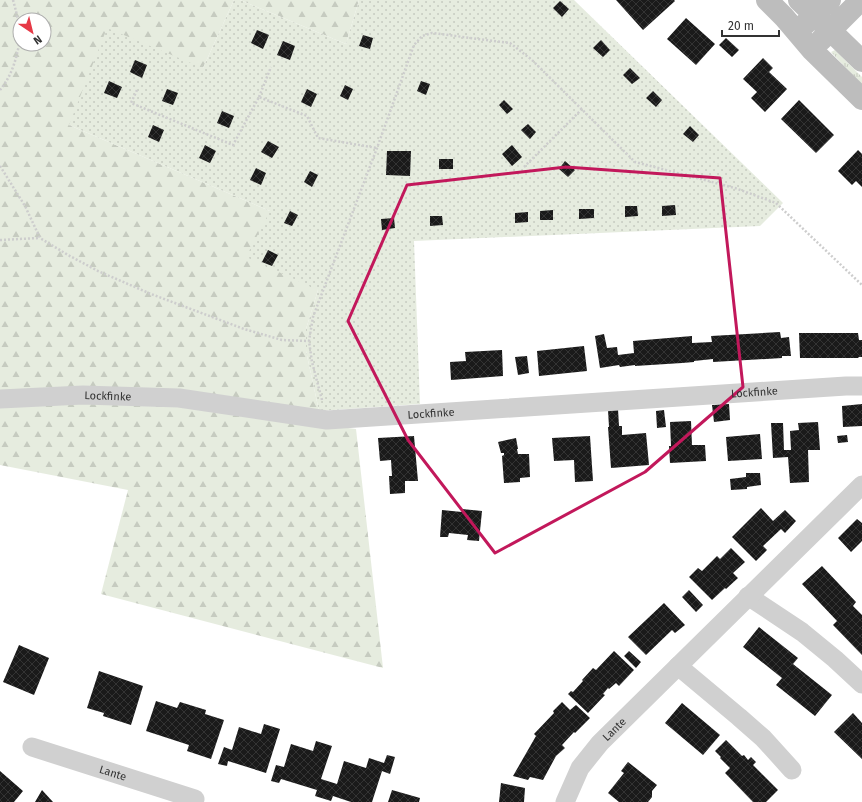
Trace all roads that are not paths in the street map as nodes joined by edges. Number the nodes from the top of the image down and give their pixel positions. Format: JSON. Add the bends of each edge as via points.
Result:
{"nodes":[{"id":1,"x":767,"y":0,"type":"edge"},
{"id":2,"x":830,"y":0,"type":"edge"},
{"id":3,"x":862,"y":0,"type":"edge"},
{"id":4,"x":807,"y":8,"type":"edge"},
{"id":5,"x":830,"y":30,"type":"junction"},
{"id":6,"x":797,"y":32,"type":"junction"},
{"id":7,"x":812,"y":50,"type":"junction"},
{"id":8,"x":862,"y":61,"type":"edge"},
{"id":9,"x":862,"y":99,"type":"edge"},
{"id":10,"x":862,"y":386,"type":"edge"},
{"id":11,"x":0,"y":399,"type":"edge"},
{"id":12,"x":862,"y":485,"type":"edge"},
{"id":13,"x":748,"y":596,"type":"junction"},
{"id":14,"x":678,"y":666,"type":"junction"},
{"id":15,"x":862,"y":684,"type":"edge"},
{"id":16,"x":32,"y":747,"type":"dead end"},
{"id":17,"x":792,"y":770,"type":"dead end"},
{"id":18,"x":198,"y":801,"type":"edge"},
{"id":19,"x":565,"y":802,"type":"edge"}],
"edges":[{"from":1,"to":6,"type":"main road"},
{"from":2,"to":4,"type":"main road"},
{"from":3,"to":5,"type":"main road"},
{"from":4,"to":5,"type":"main road"},
{"from":4,"to":6,"type":"main road"},
{"from":5,"to":7,"type":"main road"},
{"from":5,"to":8,"type":"main road"},
{"from":6,"to":7,"type":"main road"},
{"from":7,"to":9,"type":"main road"},
{"from":10,"to":11,"type":"street","name":"Lockfinke","via":[[327,420],[179,398],[83,395]]},
{"from":12,"to":13,"type":"street","name":"Lante"},
{"from":13,"to":14,"type":"street","name":"Lante"},
{"from":13,"to":15,"type":"street","via":[[802,632]]},
{"from":14,"to":17,"type":"street","via":[[763,738]]},
{"from":14,"to":19,"type":"street","name":"Lante","via":[[600,743],[580,768]]},
{"from":16,"to":18,"type":"street","name":"Lante"}]}
